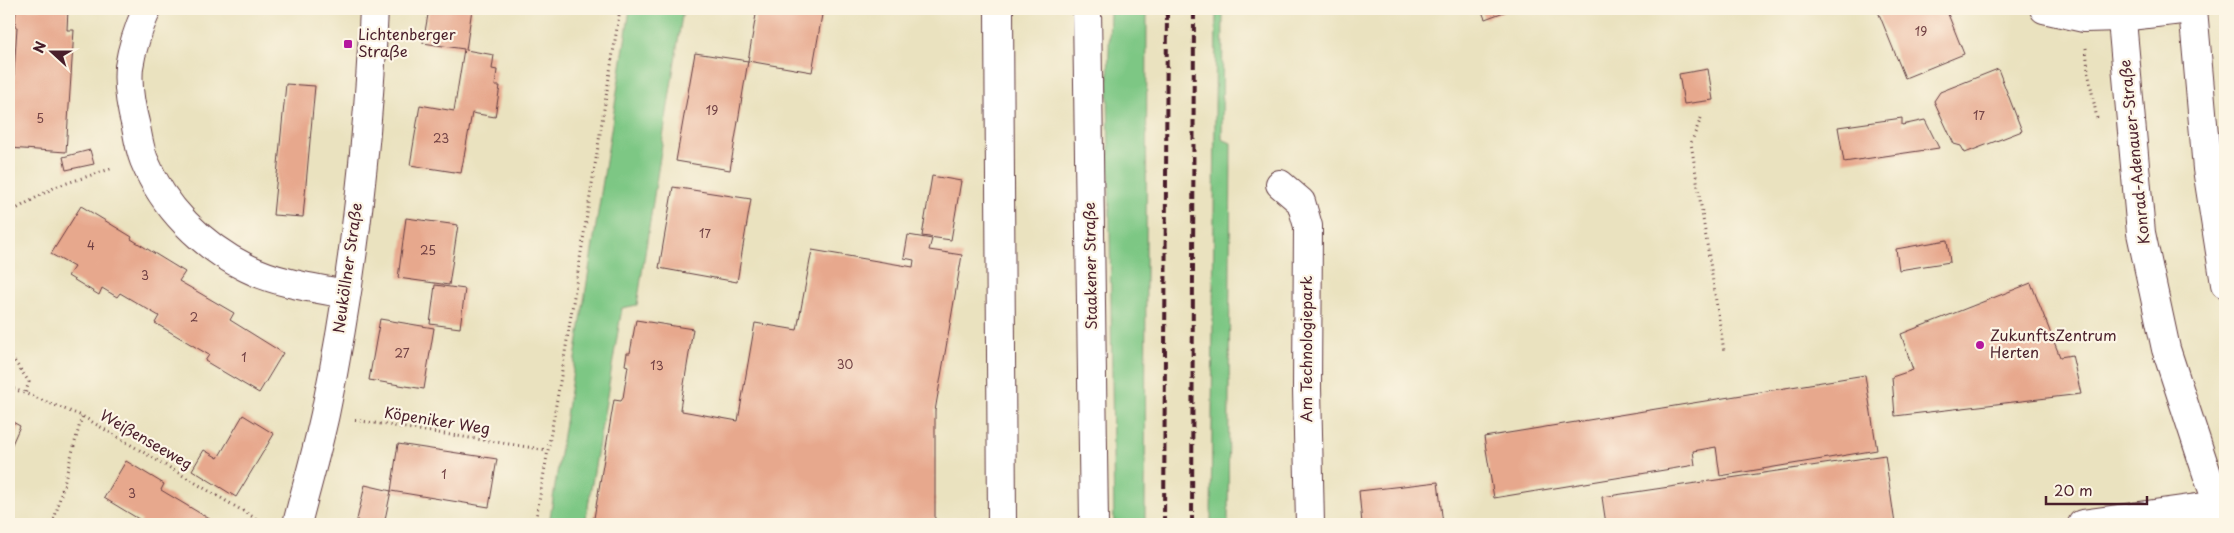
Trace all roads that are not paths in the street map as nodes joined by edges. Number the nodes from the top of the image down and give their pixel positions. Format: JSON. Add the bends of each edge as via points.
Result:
{"nodes":[{"id":1,"x":147,"y":9,"type":"edge"},
{"id":2,"x":374,"y":9,"type":"edge"},
{"id":3,"x":999,"y":9,"type":"edge"},
{"id":4,"x":1088,"y":9,"type":"edge"},
{"id":5,"x":2044,"y":9,"type":"edge"},
{"id":6,"x":2192,"y":9,"type":"edge"},
{"id":7,"x":2121,"y":13,"type":"edge"},
{"id":8,"x":1280,"y":184,"type":"dead end"},
{"id":9,"x":2225,"y":284,"type":"edge"},
{"id":10,"x":346,"y":294,"type":"junction"},
{"id":11,"x":2222,"y":514,"type":"edge"},
{"id":12,"x":297,"y":524,"type":"edge"},
{"id":13,"x":1002,"y":524,"type":"edge"},
{"id":14,"x":1094,"y":524,"type":"edge"},
{"id":15,"x":1310,"y":524,"type":"edge"},
{"id":16,"x":2082,"y":524,"type":"edge"}],
"edges":[{"from":1,"to":10,"type":"street","via":[[132,58],[129,81],[132,114],[143,159],[156,186],[194,232],[248,269],[282,281]]},
{"from":2,"to":10,"type":"street","name":"Neuköllner Straße","via":[[367,129]]},
{"from":3,"to":13,"type":"street"},
{"from":4,"to":14,"type":"street","name":"Staakener Straße"},
{"from":5,"to":7,"type":"street","via":[[2084,18]]},
{"from":6,"to":7,"type":"street"},
{"from":6,"to":9,"type":"street","via":[[2207,170]]},
{"from":7,"to":11,"type":"street","name":"Konrad-Adenauer-Straße","via":[[2141,233],[2166,349]]},
{"from":8,"to":15,"type":"street","name":"Am Technologiepark","via":[[1300,202],[1308,226]]},
{"from":10,"to":12,"type":"street","name":"Neuköllner Straße","via":[[324,416]]},
{"from":11,"to":16,"type":"street"}]}
